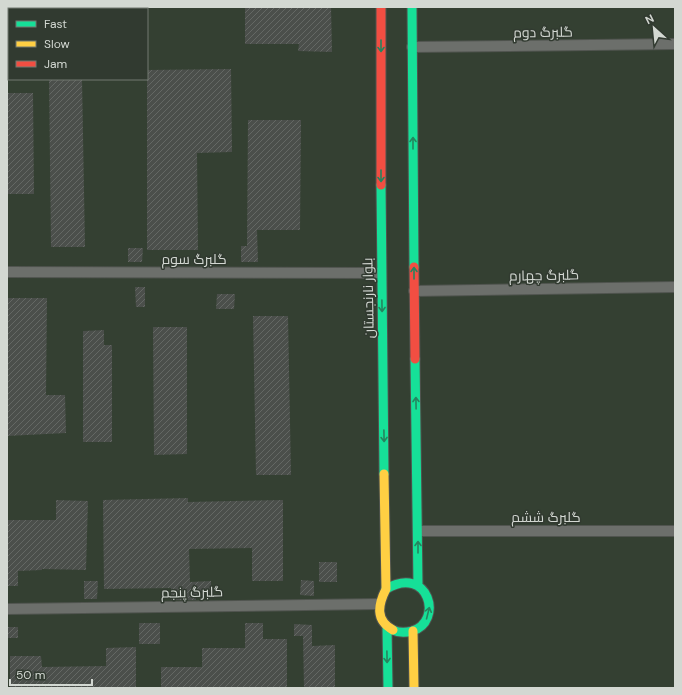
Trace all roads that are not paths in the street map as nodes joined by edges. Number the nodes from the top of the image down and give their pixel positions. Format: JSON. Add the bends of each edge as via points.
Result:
{"nodes":[{"id":1,"x":381,"y":7,"type":"edge"},
{"id":2,"x":412,"y":7,"type":"edge"},
{"id":3,"x":675,"y":44,"type":"edge"},
{"id":4,"x":412,"y":47,"type":"junction"},
{"id":5,"x":7,"y":272,"type":"edge"},
{"id":6,"x":381,"y":273,"type":"junction"},
{"id":7,"x":675,"y":287,"type":"edge"},
{"id":8,"x":414,"y":291,"type":"junction"},
{"id":9,"x":418,"y":531,"type":"junction"},
{"id":10,"x":675,"y":531,"type":"edge"},
{"id":11,"x":418,"y":586,"type":"junction"},
{"id":12,"x":386,"y":589,"type":"junction"},
{"id":13,"x":378,"y":604,"type":"junction"},
{"id":14,"x":7,"y":609,"type":"edge"},
{"id":15,"x":387,"y":627,"type":"junction"},
{"id":16,"x":413,"y":631,"type":"junction"},
{"id":17,"x":388,"y":688,"type":"edge"},
{"id":18,"x":414,"y":688,"type":"edge"}],
"edges":[{"from":1,"to":6,"type":"street","name":"بلوار نارنجستان","one_way":true},
{"from":2,"to":4,"type":"street"},
{"from":3,"to":4,"type":"street","name":"گلبرگ دوم"},
{"from":8,"to":4,"type":"street","one_way":true},
{"from":5,"to":6,"type":"street","name":"گلبرگ سوم"},
{"from":6,"to":12,"type":"street","name":"بلوار نارنجستان","one_way":true},
{"from":7,"to":8,"type":"street","name":"گلبرگ چهارم"},
{"from":9,"to":8,"type":"street","one_way":true},
{"from":9,"to":10,"type":"street","name":"گلبرگ ششم"},
{"from":11,"to":9,"type":"street","one_way":true},
{"from":11,"to":12,"type":"street","via":[[405,582]]},
{"from":16,"to":11,"type":"street","one_way":true,"via":[[426,621],[430,606],[424,591]]},
{"from":12,"to":13,"type":"street","name":"بلوار نارنجستان"},
{"from":13,"to":14,"type":"street","name":"گلبرگ پنجم"},
{"from":13,"to":15,"type":"street","via":[[380,616]]},
{"from":15,"to":16,"type":"street","via":[[400,633]]},
{"from":15,"to":17,"type":"street","one_way":true},
{"from":16,"to":18,"type":"street"}]}
